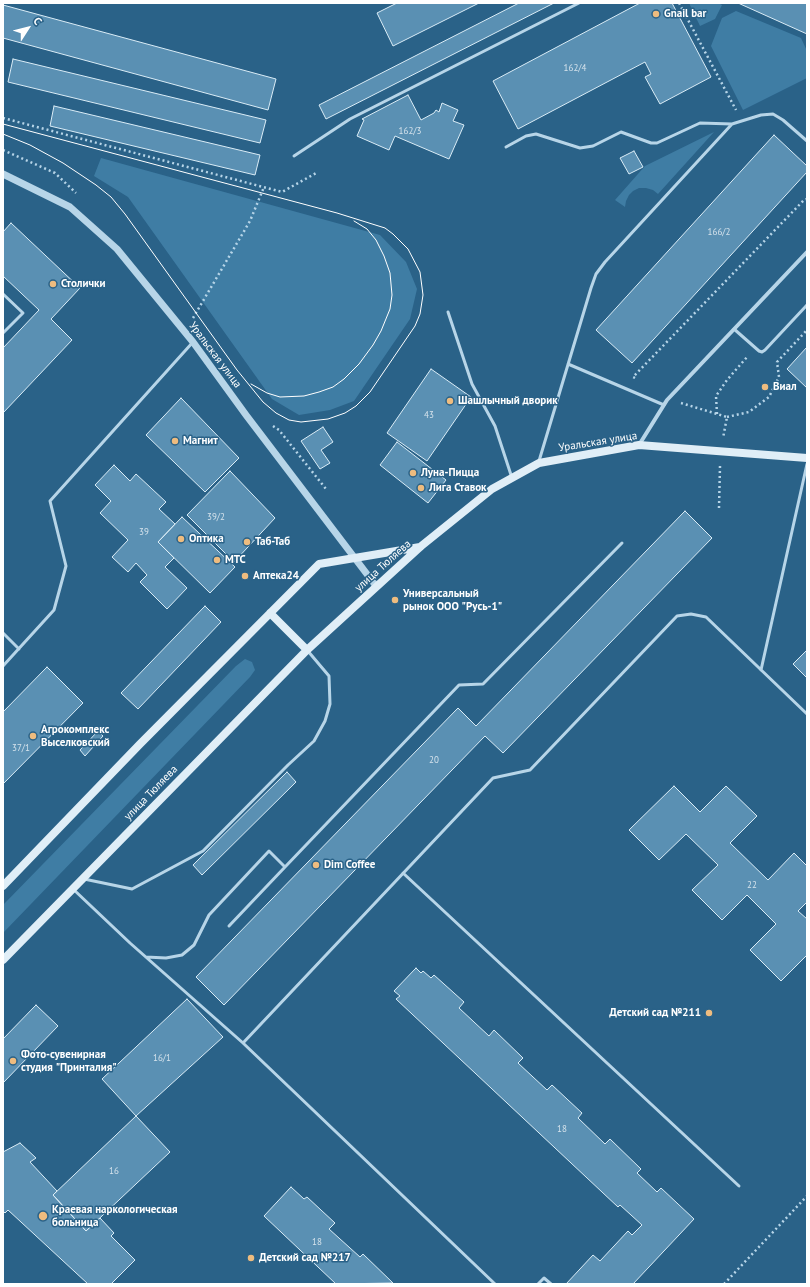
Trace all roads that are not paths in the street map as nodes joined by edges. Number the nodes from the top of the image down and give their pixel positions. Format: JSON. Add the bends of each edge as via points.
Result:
{"nodes":[{"id":1,"x":579,"y":3,"type":"edge"},
{"id":2,"x":732,"y":124,"type":"junction"},
{"id":3,"x":807,"y":141,"type":"edge"},
{"id":4,"x":506,"y":147,"type":"dead end"},
{"id":5,"x":294,"y":156,"type":"dead end"},
{"id":6,"x":3,"y":174,"type":"edge"},
{"id":7,"x":807,"y":252,"type":"edge"},
{"id":8,"x":3,"y":294,"type":"edge"},
{"id":9,"x":807,"y":305,"type":"edge"},
{"id":10,"x":448,"y":312,"type":"dead end"},
{"id":11,"x":734,"y":329,"type":"junction"},
{"id":12,"x":3,"y":333,"type":"edge"},
{"id":13,"x":193,"y":342,"type":"junction"},
{"id":14,"x":568,"y":364,"type":"junction"},
{"id":15,"x":664,"y":405,"type":"junction"},
{"id":16,"x":639,"y":445,"type":"junction"},
{"id":17,"x":807,"y":458,"type":"edge"},
{"id":18,"x":539,"y":463,"type":"junction"},
{"id":19,"x":807,"y":464,"type":"edge"},
{"id":20,"x":512,"y":478,"type":"junction"},
{"id":21,"x":622,"y":543,"type":"dead end"},
{"id":22,"x":420,"y":547,"type":"junction"},
{"id":23,"x":355,"y":558,"type":"junction"},
{"id":24,"x":376,"y":586,"type":"junction"},
{"id":25,"x":270,"y":613,"type":"junction"},
{"id":26,"x":3,"y":633,"type":"edge"},
{"id":27,"x":19,"y":649,"type":"junction"},
{"id":28,"x":307,"y":650,"type":"junction"},
{"id":29,"x":3,"y":666,"type":"edge"},
{"id":30,"x":761,"y":670,"type":"junction"},
{"id":31,"x":807,"y":714,"type":"edge"},
{"id":32,"x":285,"y":866,"type":"junction"},
{"id":33,"x":403,"y":873,"type":"junction"},
{"id":34,"x":82,"y":878,"type":"junction"},
{"id":35,"x":3,"y":886,"type":"edge"},
{"id":36,"x":73,"y":888,"type":"junction"},
{"id":37,"x":229,"y":926,"type":"dead end"},
{"id":38,"x":146,"y":957,"type":"junction"},
{"id":39,"x":3,"y":960,"type":"edge"},
{"id":40,"x":243,"y":1043,"type":"junction"},
{"id":41,"x":739,"y":1186,"type":"dead end"},
{"id":42,"x":495,"y":1284,"type":"edge"},
{"id":43,"x":538,"y":1284,"type":"edge"},
{"id":44,"x":551,"y":1284,"type":"edge"}],
"edges":[{"from":1,"to":5,"type":"lane","via":[[350,119]]},
{"from":2,"to":3,"type":"lane","via":[[773,114]]},
{"from":2,"to":4,"type":"lane","via":[[700,123],[657,143],[621,132],[593,146],[580,148],[536,134],[526,136]]},
{"from":2,"to":14,"type":"lane","via":[[596,274]]},
{"from":6,"to":13,"type":"street","name":"Уральская улица","via":[[70,207],[117,250]]},
{"from":7,"to":11,"type":"street"},
{"from":8,"to":12,"type":"lane","via":[[23,313]]},
{"from":9,"to":11,"type":"lane","via":[[762,352]]},
{"from":10,"to":20,"type":"lane","via":[[472,384],[495,426]]},
{"from":11,"to":15,"type":"street"},
{"from":13,"to":23,"type":"street","name":"Уральская улица"},
{"from":13,"to":27,"type":"lane","via":[[50,501],[66,566],[54,610]]},
{"from":14,"to":15,"type":"lane"},
{"from":14,"to":18,"type":"lane"},
{"from":15,"to":16,"type":"street"},
{"from":16,"to":17,"type":"main road","name":"Уральская улица"},
{"from":16,"to":18,"type":"main road","name":"Уральская улица"},
{"from":18,"to":20,"type":"main road","name":"Уральская улица"},
{"from":19,"to":30,"type":"lane"},
{"from":20,"to":22,"type":"main road","name":"Уральская улица","via":[[492,489]]},
{"from":21,"to":32,"type":"lane","via":[[483,684],[459,685]]},
{"from":22,"to":23,"type":"main road","name":"улица Тюляева"},
{"from":22,"to":24,"type":"main road","name":"улица Тюляева"},
{"from":23,"to":24,"type":"street","name":"Уральская улица"},
{"from":23,"to":25,"type":"main road","name":"улица Тюляева","via":[[320,564]]},
{"from":24,"to":28,"type":"main road","name":"улица Тюляева"},
{"from":25,"to":28,"type":"main road"},
{"from":25,"to":35,"type":"main road","name":"улица Тюляева"},
{"from":26,"to":27,"type":"lane"},
{"from":27,"to":29,"type":"lane"},
{"from":28,"to":34,"type":"main road","name":"улица Тюляева"},
{"from":28,"to":34,"type":"lane","via":[[329,676],[330,704],[325,721],[314,741],[203,851],[132,889]]},
{"from":30,"to":31,"type":"lane"},
{"from":30,"to":33,"type":"lane","via":[[706,617],[691,614],[677,616],[530,770],[493,778]]},
{"from":32,"to":37,"type":"lane"},
{"from":32,"to":38,"type":"lane","via":[[269,851],[209,915],[194,945],[182,955],[166,958]]},
{"from":33,"to":40,"type":"lane"},
{"from":33,"to":41,"type":"lane"},
{"from":34,"to":36,"type":"main road","name":"улица Тюляева"},
{"from":36,"to":38,"type":"lane"},
{"from":36,"to":39,"type":"main road","name":"улица Тюляева"},
{"from":38,"to":40,"type":"lane"},
{"from":40,"to":42,"type":"lane"},
{"from":43,"to":44,"type":"lane","via":[[544,1278]]}]}
